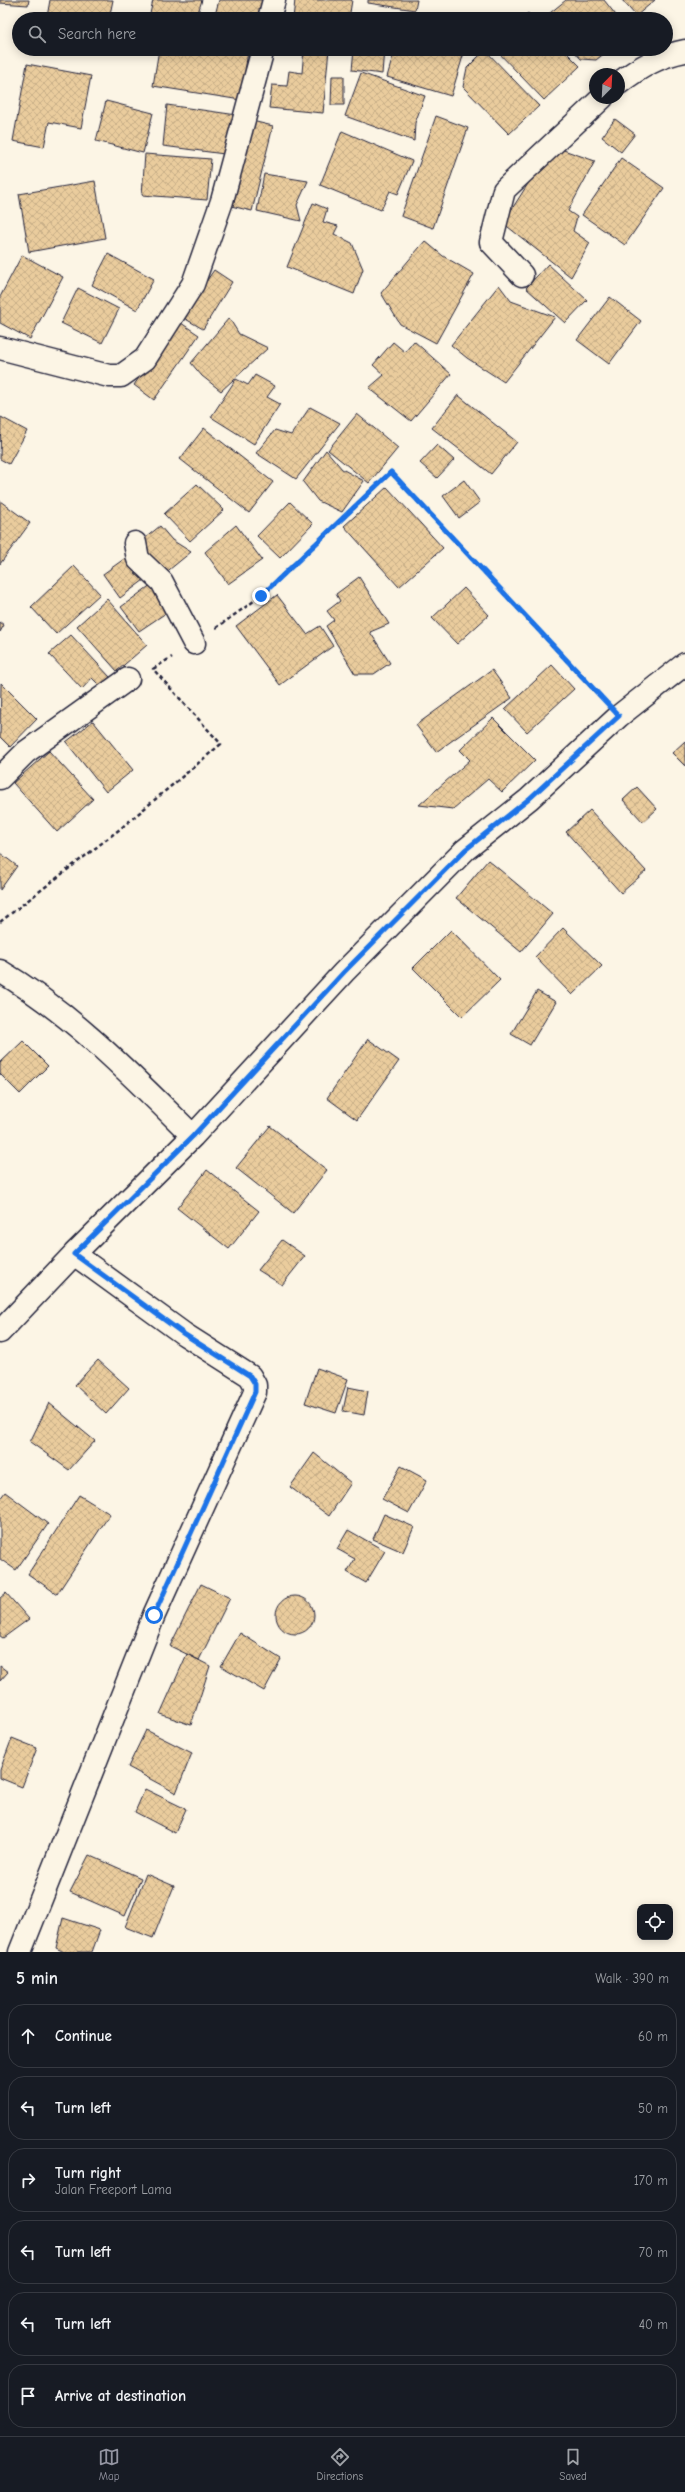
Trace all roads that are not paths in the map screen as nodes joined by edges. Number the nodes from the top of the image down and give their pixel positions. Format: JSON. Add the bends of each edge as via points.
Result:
{"nodes":[{"id":1,"x":274,"y":0,"type":"edge"},
{"id":2,"x":271,"y":12,"type":"edge"},
{"id":3,"x":685,"y":51,"type":"edge"},
{"id":4,"x":673,"y":54,"type":"edge"},
{"id":5,"x":261,"y":56,"type":"edge"},
{"id":6,"x":664,"y":56,"type":"edge"},
{"id":7,"x":625,"y":78,"type":"edge"},
{"id":8,"x":596,"y":104,"type":"edge"},
{"id":9,"x":522,"y":275,"type":"dead end"},
{"id":10,"x":0,"y":348,"type":"edge"},
{"id":11,"x":136,"y":543,"type":"dead end"},
{"id":12,"x":194,"y":643,"type":"road end"},
{"id":13,"x":685,"y":664,"type":"edge"},
{"id":14,"x":128,"y":679,"type":"dead end"},
{"id":15,"x":0,"y":778,"type":"edge"},
{"id":16,"x":0,"y":971,"type":"edge"},
{"id":17,"x":193,"y":1136,"type":"junction"},
{"id":18,"x":74,"y":1254,"type":"junction"},
{"id":19,"x":0,"y":1332,"type":"edge"},
{"id":20,"x":20,"y":1952,"type":"edge"}],
"edges":[{"from":1,"to":2,"type":"street"},
{"from":3,"to":4,"type":"street"},
{"from":5,"to":10,"type":"street","via":[[222,201],[193,284],[145,358],[121,376],[109,376]]},
{"from":6,"to":7,"type":"street","via":[[640,67]]},
{"from":8,"to":9,"type":"street","via":[[504,190],[490,242]]},
{"from":11,"to":12,"type":"street","via":[[138,559],[162,582]]},
{"from":13,"to":17,"type":"street","via":[[619,716],[529,799],[465,850],[344,972]]},
{"from":14,"to":15,"type":"street","via":[[26,752]]},
{"from":16,"to":17,"type":"street","via":[[63,1013],[97,1042]]},
{"from":17,"to":18,"type":"street"},
{"from":18,"to":19,"type":"street"},
{"from":18,"to":20,"type":"street","via":[[184,1334],[250,1376],[255,1384],[255,1392],[154,1615]]}]}
